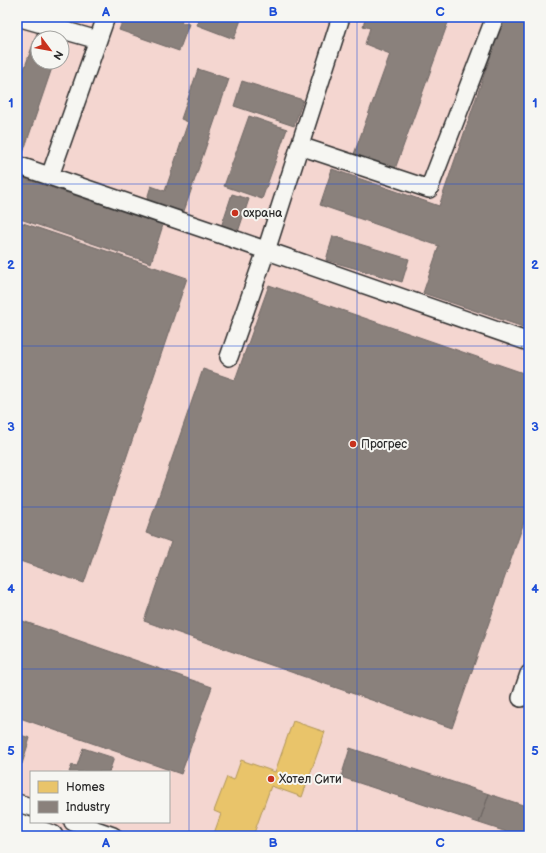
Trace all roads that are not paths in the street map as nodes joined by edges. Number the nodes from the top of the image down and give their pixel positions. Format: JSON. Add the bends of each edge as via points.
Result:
{"nodes":[{"id":1,"x":17,"y":17,"type":"edge"},
{"id":2,"x":106,"y":17,"type":"edge"},
{"id":3,"x":341,"y":17,"type":"edge"},
{"id":4,"x":495,"y":17,"type":"edge"},
{"id":5,"x":98,"y":40,"type":"junction"},
{"id":6,"x":300,"y":146,"type":"junction"},
{"id":7,"x":17,"y":165,"type":"edge"},
{"id":8,"x":50,"y":176,"type":"junction"},
{"id":9,"x":266,"y":251,"type":"junction"},
{"id":10,"x":529,"y":342,"type":"edge"},
{"id":11,"x":230,"y":357,"type":"dead end"},
{"id":12,"x":529,"y":674,"type":"edge"},
{"id":13,"x":521,"y":698,"type":"dead end"},
{"id":14,"x":17,"y":803,"type":"edge"},
{"id":15,"x":30,"y":808,"type":"edge"},
{"id":16,"x":76,"y":823,"type":"edge"},
{"id":17,"x":17,"y":824,"type":"edge"},
{"id":18,"x":52,"y":836,"type":"edge"},
{"id":19,"x":113,"y":836,"type":"edge"}],
"edges":[{"from":1,"to":5,"type":"street"},
{"from":2,"to":5,"type":"street"},
{"from":3,"to":6,"type":"street"},
{"from":4,"to":6,"type":"street","via":[[429,189]]},
{"from":5,"to":8,"type":"street"},
{"from":6,"to":9,"type":"street"},
{"from":7,"to":8,"type":"street"},
{"from":8,"to":9,"type":"street"},
{"from":9,"to":10,"type":"street"},
{"from":9,"to":11,"type":"street"},
{"from":12,"to":13,"type":"street"},
{"from":14,"to":15,"type":"street"},
{"from":16,"to":19,"type":"street"},
{"from":17,"to":18,"type":"main road"}]}
